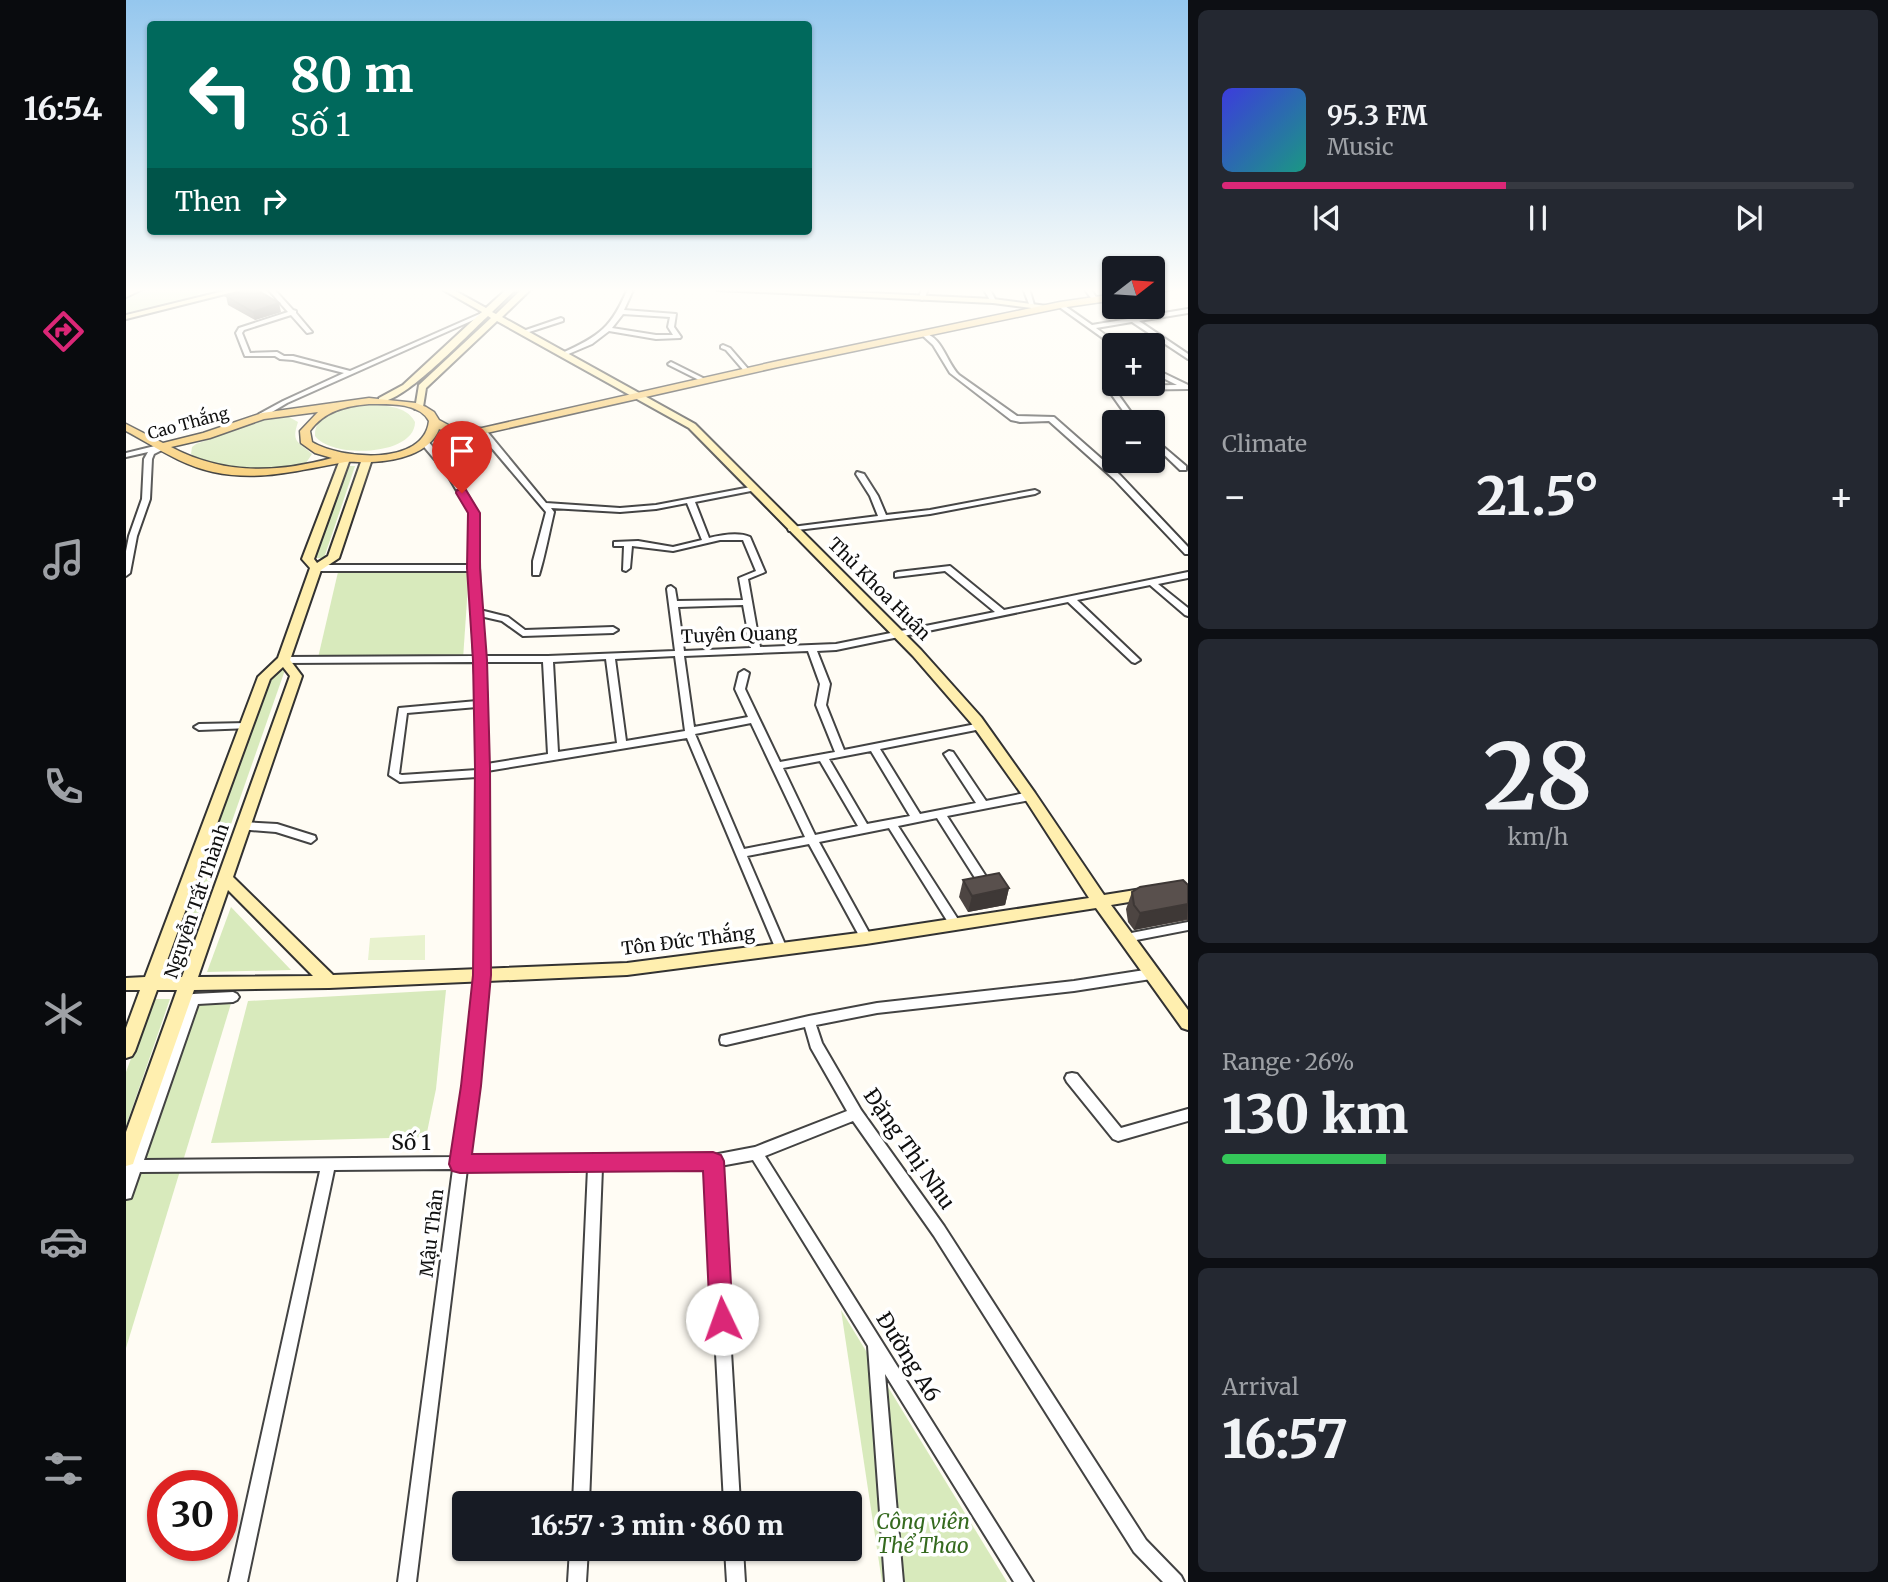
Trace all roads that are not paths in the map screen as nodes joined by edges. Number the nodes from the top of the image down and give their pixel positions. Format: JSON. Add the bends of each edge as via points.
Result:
{"nodes":[{"id":1,"x":308,"y":362,"type":"edge"},
{"id":2,"x":377,"y":362,"type":"edge"},
{"id":3,"x":436,"y":362,"type":"edge"},
{"id":4,"x":446,"y":362,"type":"edge"},
{"id":5,"x":578,"y":362,"type":"edge"},
{"id":6,"x":739,"y":362,"type":"edge"},
{"id":7,"x":791,"y":362,"type":"edge"},
{"id":8,"x":948,"y":362,"type":"edge"},
{"id":9,"x":671,"y":364,"type":"dead end"},
{"id":10,"x":747,"y":371,"type":"junction"},
{"id":11,"x":350,"y":373,"type":"junction"},
{"id":12,"x":1165,"y":376,"type":"edge"},
{"id":13,"x":705,"y":381,"type":"junction"},
{"id":14,"x":1187,"y":387,"type":"edge"},
{"id":15,"x":640,"y":396,"type":"junction"},
{"id":16,"x":382,"y":400,"type":"junction"},
{"id":17,"x":344,"y":405,"type":"junction"},
{"id":18,"x":418,"y":407,"type":"junction"},
{"id":19,"x":1126,"y":410,"type":"edge"},
{"id":20,"x":262,"y":416,"type":"junction"},
{"id":21,"x":434,"y":422,"type":"junction"},
{"id":22,"x":126,"y":427,"type":"edge"},
{"id":23,"x":482,"y":431,"type":"junction"},
{"id":24,"x":424,"y":442,"type":"junction"},
{"id":25,"x":163,"y":446,"type":"junction"},
{"id":26,"x":1165,"y":451,"type":"edge"},
{"id":27,"x":126,"y":455,"type":"edge"},
{"id":28,"x":345,"y":459,"type":"junction"},
{"id":29,"x":367,"y":459,"type":"junction"},
{"id":30,"x":1183,"y":468,"type":"dead end"},
{"id":31,"x":860,"y":474,"type":"dead end"},
{"id":32,"x":753,"y":488,"type":"junction"},
{"id":33,"x":1035,"y":492,"type":"dead end"},
{"id":34,"x":690,"y":500,"type":"junction"},
{"id":35,"x":544,"y":505,"type":"junction"},
{"id":36,"x":883,"y":518,"type":"junction"},
{"id":37,"x":792,"y":529,"type":"junction"},
{"id":38,"x":706,"y":540,"type":"junction"},
{"id":39,"x":617,"y":544,"type":"dead end"},
{"id":40,"x":628,"y":544,"type":"junction"},
{"id":41,"x":1188,"y":552,"type":"edge"},
{"id":42,"x":316,"y":568,"type":"junction"},
{"id":43,"x":473,"y":568,"type":"junction"},
{"id":44,"x":626,"y":568,"type":"dead end"},
{"id":45,"x":126,"y":573,"type":"edge"},
{"id":46,"x":536,"y":573,"type":"dead end"},
{"id":47,"x":898,"y":575,"type":"dead end"},
{"id":48,"x":1188,"y":575,"type":"edge"},
{"id":49,"x":1151,"y":582,"type":"junction"},
{"id":50,"x":671,"y":589,"type":"dead end"},
{"id":51,"x":1070,"y":599,"type":"junction"},
{"id":52,"x":748,"y":602,"type":"junction"},
{"id":53,"x":673,"y":604,"type":"junction"},
{"id":54,"x":476,"y":612,"type":"junction"},
{"id":55,"x":1188,"y":613,"type":"edge"},
{"id":56,"x":1003,"y":614,"type":"junction"},
{"id":57,"x":613,"y":630,"type":"dead end"},
{"id":58,"x":899,"y":635,"type":"junction"},
{"id":59,"x":811,"y":649,"type":"junction"},
{"id":60,"x":756,"y":650,"type":"junction"},
{"id":61,"x":680,"y":653,"type":"junction"},
{"id":62,"x":610,"y":656,"type":"junction"},
{"id":63,"x":548,"y":659,"type":"junction"},
{"id":64,"x":284,"y":660,"type":"junction"},
{"id":65,"x":480,"y":660,"type":"junction"},
{"id":66,"x":1135,"y":660,"type":"dead end"},
{"id":67,"x":744,"y":673,"type":"dead end"},
{"id":68,"x":482,"y":704,"type":"junction"},
{"id":69,"x":754,"y":719,"type":"junction"},
{"id":70,"x":247,"y":726,"type":"junction"},
{"id":71,"x":981,"y":726,"type":"junction"},
{"id":72,"x":199,"y":727,"type":"dead end"},
{"id":73,"x":690,"y":733,"type":"junction"},
{"id":74,"x":622,"y":746,"type":"junction"},
{"id":75,"x":873,"y":746,"type":"junction"},
{"id":76,"x":839,"y":752,"type":"junction"},
{"id":77,"x":949,"y":754,"type":"dead end"},
{"id":78,"x":822,"y":756,"type":"junction"},
{"id":79,"x":553,"y":757,"type":"junction"},
{"id":80,"x":778,"y":766,"type":"junction"},
{"id":81,"x":482,"y":770,"type":"junction"},
{"id":82,"x":1030,"y":796,"type":"junction"},
{"id":83,"x":983,"y":805,"type":"junction"},
{"id":84,"x":940,"y":814,"type":"junction"},
{"id":85,"x":917,"y":818,"type":"junction"},
{"id":86,"x":891,"y":823,"type":"junction"},
{"id":87,"x":243,"y":826,"type":"junction"},
{"id":88,"x":864,"y":828,"type":"junction"},
{"id":89,"x":311,"y":839,"type":"dead end"},
{"id":90,"x":811,"y":839,"type":"junction"},
{"id":91,"x":741,"y":853,"type":"junction"},
{"id":92,"x":981,"y":878,"type":"edge"},
{"id":93,"x":226,"y":879,"type":"junction"},
{"id":94,"x":1163,"y":891,"type":"edge"},
{"id":95,"x":1100,"y":902,"type":"junction"},
{"id":96,"x":956,"y":924,"type":"junction"},
{"id":97,"x":1188,"y":926,"type":"edge"},
{"id":98,"x":866,"y":938,"type":"junction"},
{"id":99,"x":1126,"y":938,"type":"junction"},
{"id":100,"x":781,"y":949,"type":"junction"},
{"id":101,"x":1151,"y":974,"type":"junction"},
{"id":102,"x":482,"y":975,"type":"junction"},
{"id":103,"x":329,"y":982,"type":"junction"},
{"id":104,"x":126,"y":984,"type":"edge"},
{"id":105,"x":151,"y":984,"type":"junction"},
{"id":106,"x":188,"y":985,"type":"junction"},
{"id":107,"x":233,"y":997,"type":"dead end"},
{"id":108,"x":809,"y":1021,"type":"junction"},
{"id":109,"x":1188,"y":1023,"type":"edge"},
{"id":110,"x":726,"y":1040,"type":"dead end"},
{"id":111,"x":126,"y":1051,"type":"edge"},
{"id":112,"x":1072,"y":1077,"type":"dead end"},
{"id":113,"x":856,"y":1114,"type":"junction"},
{"id":114,"x":1188,"y":1115,"type":"edge"},
{"id":115,"x":756,"y":1153,"type":"junction"},
{"id":116,"x":713,"y":1161,"type":"junction"},
{"id":117,"x":129,"y":1163,"type":"edge"},
{"id":118,"x":595,"y":1163,"type":"junction"},
{"id":119,"x":460,"y":1164,"type":"junction"},
{"id":120,"x":328,"y":1165,"type":"junction"},
{"id":121,"x":126,"y":1193,"type":"edge"},
{"id":122,"x":875,"y":1344,"type":"junction"},
{"id":123,"x":581,"y":1491,"type":"edge"},
{"id":124,"x":731,"y":1491,"type":"edge"},
{"id":125,"x":578,"y":1561,"type":"edge"},
{"id":126,"x":735,"y":1561,"type":"edge"},
{"id":127,"x":238,"y":1582,"type":"edge"},
{"id":128,"x":407,"y":1582,"type":"edge"},
{"id":129,"x":577,"y":1582,"type":"edge"},
{"id":130,"x":736,"y":1582,"type":"edge"},
{"id":131,"x":894,"y":1582,"type":"edge"},
{"id":132,"x":1024,"y":1582,"type":"edge"},
{"id":133,"x":1175,"y":1582,"type":"edge"}],
"edges":[{"from":1,"to":11,"type":"street"},
{"from":2,"to":11,"type":"street","name":"Cao Thắng"},
{"from":3,"to":16,"type":"main road"},
{"from":4,"to":18,"type":"main road","via":[[422,387]]},
{"from":5,"to":15,"type":"main road","name":"Thủ Khoa Huân"},
{"from":6,"to":10,"type":"street"},
{"from":7,"to":10,"type":"main road"},
{"from":8,"to":41,"type":"street","via":[[956,375],[1014,418],[1051,419],[1117,477]]},
{"from":9,"to":13,"type":"street"},
{"from":10,"to":13,"type":"main road"},
{"from":11,"to":20,"type":"street","name":"Cao Thắng"},
{"from":12,"to":14,"type":"street"},
{"from":13,"to":15,"type":"main road"},
{"from":14,"to":19,"type":"street","via":[[1110,388]]},
{"from":15,"to":23,"type":"main road"},
{"from":15,"to":32,"type":"main road","name":"Thủ Khoa Huân","via":[[692,426]]},
{"from":16,"to":17,"type":"main road"},
{"from":16,"to":18,"type":"main road"},
{"from":17,"to":20,"type":"main road"},
{"from":17,"to":28,"type":"main road","via":[[314,419],[305,437],[313,449]]},
{"from":18,"to":21,"type":"main road"},
{"from":20,"to":25,"type":"main road","name":"Cao Thắng"},
{"from":21,"to":23,"type":"main road","via":[[450,430]]},
{"from":21,"to":24,"type":"main road","via":[[433,432]]},
{"from":22,"to":25,"type":"main road"},
{"from":23,"to":24,"type":"main road"},
{"from":23,"to":35,"type":"street"},
{"from":24,"to":29,"type":"main road"},
{"from":24,"to":43,"type":"street","name":"Mậu Thân","via":[[474,513]]},
{"from":25,"to":27,"type":"street","name":"Cao Thắng"},
{"from":25,"to":28,"type":"main road","via":[[208,468],[247,474]]},
{"from":25,"to":45,"type":"street","via":[[148,459],[146,499],[132,536]]},
{"from":26,"to":30,"type":"street"},
{"from":28,"to":29,"type":"main road"},
{"from":28,"to":42,"type":"main road","name":"Nguyễn Tất Thành","via":[[308,559]]},
{"from":29,"to":42,"type":"main road","name":"Nguyễn Tất Thành","via":[[333,558]]},
{"from":31,"to":36,"type":"street"},
{"from":32,"to":34,"type":"street"},
{"from":32,"to":37,"type":"main road","name":"Thủ Khoa Huân"},
{"from":33,"to":36,"type":"street"},
{"from":34,"to":35,"type":"street","via":[[620,510]]},
{"from":34,"to":38,"type":"street"},
{"from":35,"to":46,"type":"street","via":[[550,512]]},
{"from":36,"to":37,"type":"street"},
{"from":37,"to":58,"type":"main road","name":"Thủ Khoa Huân"},
{"from":38,"to":40,"type":"street","via":[[673,549]]},
{"from":38,"to":52,"type":"street","via":[[746,537],[761,572],[743,578]]},
{"from":39,"to":40,"type":"street"},
{"from":40,"to":44,"type":"street"},
{"from":42,"to":43,"type":"street"},
{"from":42,"to":64,"type":"main road","name":"Nguyễn Tất Thành"},
{"from":43,"to":54,"type":"street","name":"Mậu Thân"},
{"from":47,"to":56,"type":"street","via":[[947,568]]},
{"from":48,"to":49,"type":"street","name":"Tuyên Quang"},
{"from":49,"to":51,"type":"street","name":"Tuyên Quang"},
{"from":49,"to":55,"type":"street"},
{"from":50,"to":53,"type":"street"},
{"from":51,"to":56,"type":"street","name":"Tuyên Quang"},
{"from":51,"to":66,"type":"street"},
{"from":52,"to":53,"type":"street"},
{"from":52,"to":60,"type":"street"},
{"from":53,"to":61,"type":"street"},
{"from":54,"to":57,"type":"street","via":[[505,619],[523,633]]},
{"from":54,"to":65,"type":"street","name":"Mậu Thân"},
{"from":56,"to":58,"type":"street","name":"Tuyên Quang"},
{"from":58,"to":59,"type":"street","name":"Tuyên Quang"},
{"from":58,"to":71,"type":"main road","name":"Thủ Khoa Huân"},
{"from":59,"to":60,"type":"street","name":"Tuyên Quang"},
{"from":59,"to":76,"type":"street","via":[[825,684],[821,705]]},
{"from":60,"to":61,"type":"street","name":"Tuyên Quang"},
{"from":61,"to":62,"type":"street","name":"Tuyên Quang"},
{"from":61,"to":73,"type":"street"},
{"from":62,"to":63,"type":"street","name":"Tuyên Quang"},
{"from":62,"to":74,"type":"street"},
{"from":63,"to":65,"type":"street","name":"Tuyên Quang"},
{"from":63,"to":79,"type":"street"},
{"from":64,"to":65,"type":"street","name":"Tuyên Quang"},
{"from":64,"to":70,"type":"main road","name":"Nguyễn Tất Thành","via":[[264,677]]},
{"from":64,"to":87,"type":"main road","name":"Nguyễn Tất Thành","via":[[296,676]]},
{"from":65,"to":68,"type":"street","name":"Mậu Thân"},
{"from":67,"to":69,"type":"street","via":[[739,686]]},
{"from":68,"to":81,"type":"street","name":"Mậu Thân"},
{"from":68,"to":81,"type":"street","via":[[402,710],[394,775],[400,779]]},
{"from":69,"to":73,"type":"street"},
{"from":69,"to":80,"type":"street"},
{"from":70,"to":72,"type":"street"},
{"from":70,"to":105,"type":"main road","name":"Nguyễn Tất Thành"},
{"from":71,"to":75,"type":"street"},
{"from":71,"to":82,"type":"main road","name":"Thủ Khoa Huân"},
{"from":73,"to":74,"type":"street"},
{"from":73,"to":91,"type":"street"},
{"from":74,"to":79,"type":"street"},
{"from":75,"to":76,"type":"street"},
{"from":75,"to":85,"type":"street"},
{"from":76,"to":78,"type":"street"},
{"from":77,"to":83,"type":"street"},
{"from":78,"to":80,"type":"street"},
{"from":78,"to":88,"type":"street"},
{"from":79,"to":81,"type":"street"},
{"from":80,"to":90,"type":"street"},
{"from":81,"to":102,"type":"street","name":"Mậu Thân"},
{"from":82,"to":83,"type":"street"},
{"from":82,"to":95,"type":"main road","name":"Thủ Khoa Huân"},
{"from":83,"to":84,"type":"street"},
{"from":84,"to":85,"type":"street"},
{"from":84,"to":92,"type":"street"},
{"from":85,"to":86,"type":"street"},
{"from":86,"to":88,"type":"street"},
{"from":86,"to":96,"type":"street"},
{"from":87,"to":89,"type":"street","via":[[278,828]]},
{"from":87,"to":93,"type":"main road","name":"Nguyễn Tất Thành"},
{"from":88,"to":90,"type":"street"},
{"from":90,"to":91,"type":"street"},
{"from":90,"to":98,"type":"street"},
{"from":91,"to":100,"type":"street"},
{"from":93,"to":103,"type":"main road"},
{"from":93,"to":106,"type":"main road","name":"Nguyễn Tất Thành"},
{"from":94,"to":95,"type":"main road","name":"Tôn Đức Thắng"},
{"from":95,"to":96,"type":"main road","name":"Tôn Đức Thắng"},
{"from":95,"to":99,"type":"main road","name":"Thủ Khoa Huân"},
{"from":96,"to":98,"type":"main road","name":"Tôn Đức Thắng"},
{"from":97,"to":99,"type":"street"},
{"from":98,"to":100,"type":"main road","name":"Tôn Đức Thắng"},
{"from":99,"to":101,"type":"main road","name":"Thủ Khoa Huân"},
{"from":100,"to":102,"type":"main road","name":"Tôn Đức Thắng","via":[[627,969]]},
{"from":101,"to":108,"type":"street","via":[[887,1006]]},
{"from":101,"to":109,"type":"main road","name":"Thủ Khoa Huân"},
{"from":102,"to":103,"type":"main road","name":"Tôn Đức Thắng"},
{"from":102,"to":119,"type":"street","name":"Mậu Thân"},
{"from":103,"to":106,"type":"main road","name":"Tôn Đức Thắng"},
{"from":104,"to":105,"type":"main road"},
{"from":105,"to":106,"type":"main road","name":"Tôn Đức Thắng"},
{"from":105,"to":111,"type":"main road","name":"Nguyễn Tất Thành"},
{"from":106,"to":117,"type":"main road","name":"Nguyễn Tất Thành"},
{"from":107,"to":117,"type":"street","via":[[193,999]]},
{"from":108,"to":110,"type":"street"},
{"from":108,"to":113,"type":"street","name":"Đặng Thị Nhu","via":[[816,1044]]},
{"from":112,"to":114,"type":"street","via":[[1118,1135]]},
{"from":113,"to":115,"type":"street","name":"Số 1"},
{"from":113,"to":133,"type":"street","name":"Đặng Thị Nhu","via":[[939,1231],[1140,1546]]},
{"from":115,"to":116,"type":"street","name":"Số 1"},
{"from":115,"to":122,"type":"street","name":"Đường A6"},
{"from":116,"to":118,"type":"street","name":"Số 1"},
{"from":116,"to":124,"type":"street"},
{"from":117,"to":120,"type":"street","name":"Số 1"},
{"from":117,"to":121,"type":"street"},
{"from":118,"to":119,"type":"street","name":"Số 1"},
{"from":118,"to":123,"type":"street"},
{"from":119,"to":120,"type":"street","name":"Số 1"},
{"from":119,"to":128,"type":"street","name":"Mậu Thân"},
{"from":120,"to":127,"type":"street"},
{"from":122,"to":131,"type":"street"},
{"from":122,"to":132,"type":"street","name":"Đường A6"},
{"from":125,"to":129,"type":"street"},
{"from":126,"to":130,"type":"street"}]}
